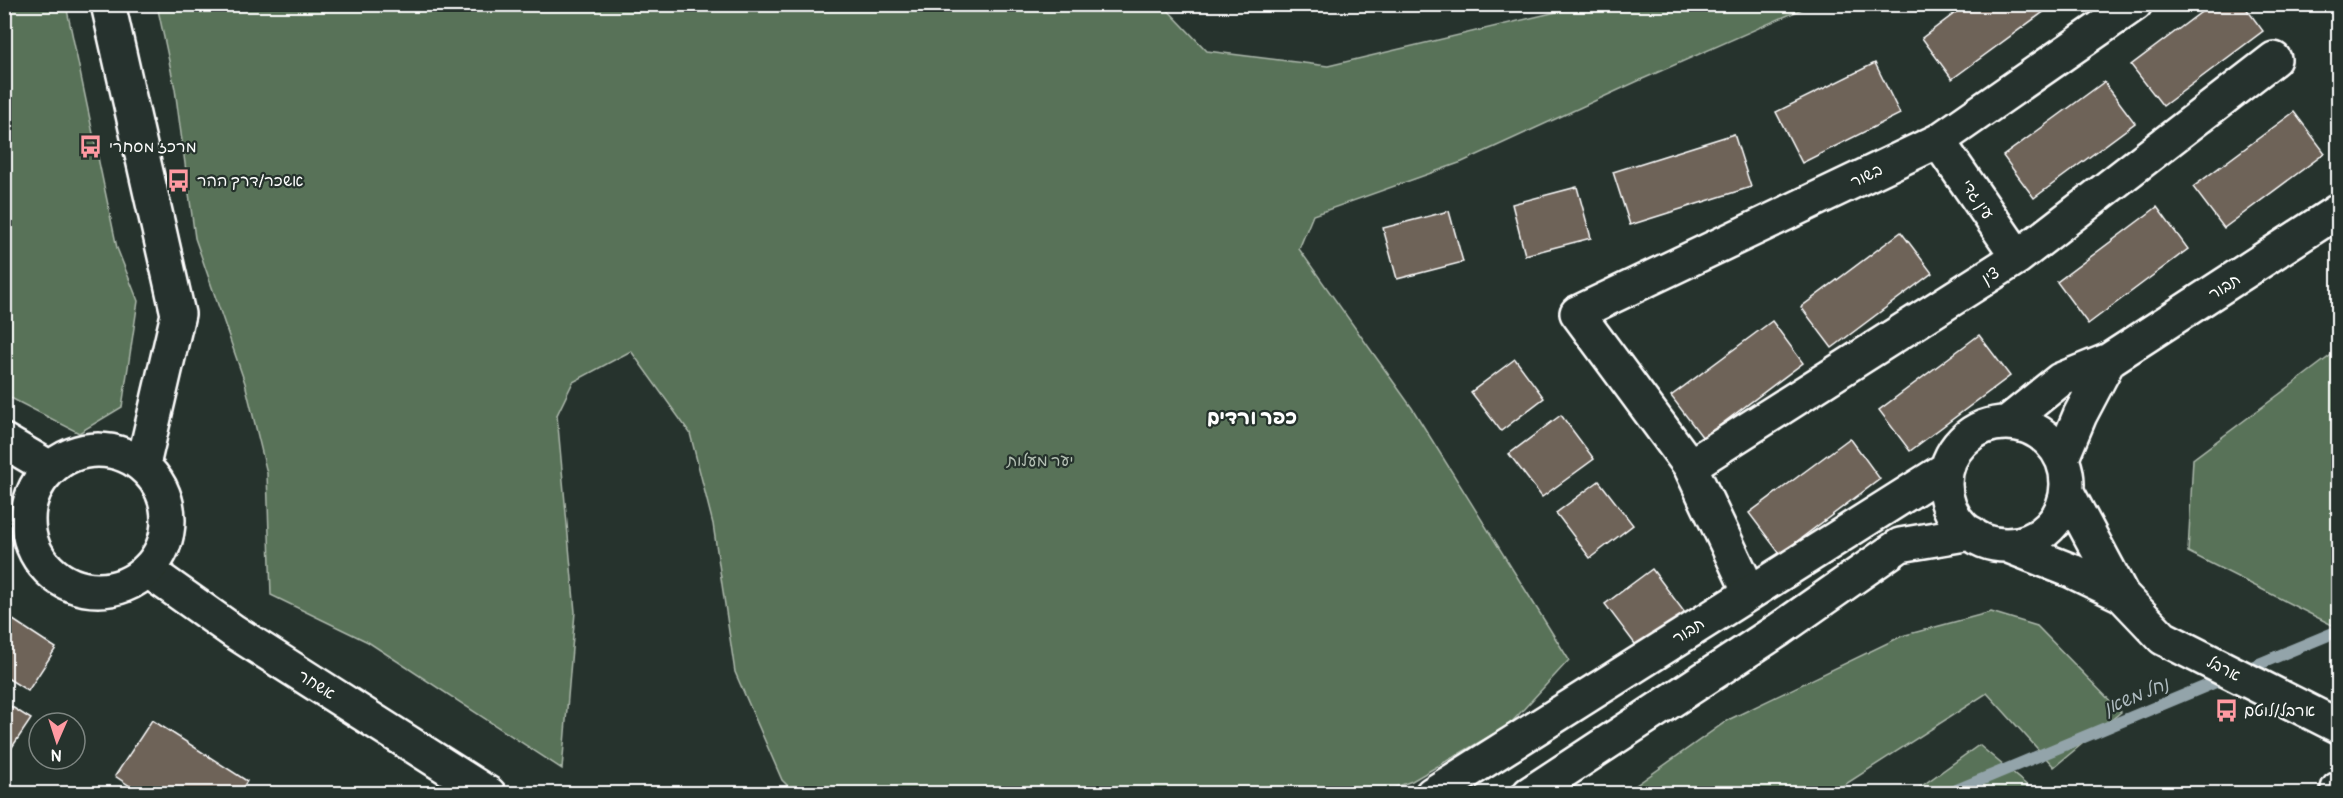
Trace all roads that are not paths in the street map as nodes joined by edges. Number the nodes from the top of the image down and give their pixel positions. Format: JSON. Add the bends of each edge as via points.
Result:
{"nodes":[{"id":1,"x":108,"y":4,"type":"edge"},
{"id":2,"x":2135,"y":4,"type":"edge"},
{"id":3,"x":2274,"y":59,"type":"dead end"},
{"id":4,"x":1938,"y":141,"type":"junction"},
{"id":5,"x":2338,"y":211,"type":"edge"},
{"id":6,"x":2018,"y":257,"type":"junction"},
{"id":7,"x":2109,"y":360,"type":"junction"},
{"id":8,"x":2008,"y":422,"type":"junction"},
{"id":9,"x":4,"y":441,"type":"edge"},
{"id":10,"x":2062,"y":458,"type":"junction"},
{"id":11,"x":143,"y":465,"type":"junction"},
{"id":12,"x":1690,"y":466,"type":"junction"},
{"id":13,"x":50,"y":468,"type":"junction"},
{"id":14,"x":1946,"y":469,"type":"junction"},
{"id":15,"x":2067,"y":492,"type":"junction"},
{"id":16,"x":4,"y":511,"type":"edge"},
{"id":17,"x":1971,"y":533,"type":"junction"},
{"id":18,"x":28,"y":535,"type":"junction"},
{"id":19,"x":2006,"y":545,"type":"junction"},
{"id":20,"x":147,"y":570,"type":"junction"},
{"id":21,"x":1749,"y":591,"type":"junction"},
{"id":22,"x":2122,"y":595,"type":"junction"},
{"id":23,"x":2338,"y":726,"type":"edge"},
{"id":24,"x":489,"y":794,"type":"edge"},
{"id":25,"x":1432,"y":794,"type":"edge"},
{"id":26,"x":1529,"y":794,"type":"edge"}],
"edges":[{"from":1,"to":11,"type":"street","via":[[178,314]]},
{"from":2,"to":4,"type":"street","name":"בשור"},
{"from":3,"to":6,"type":"street","name":"צין"},
{"from":4,"to":6,"type":"street","name":"עין גדי"},
{"from":4,"to":12,"type":"street","name":"בשור","via":[[1577,313]]},
{"from":5,"to":7,"type":"street","name":"תבור"},
{"from":6,"to":12,"type":"street","name":"צין"},
{"from":7,"to":8,"type":"street","name":"תבור","via":[[2060,380]]},
{"from":7,"to":10,"type":"street","name":"תבור"},
{"from":8,"to":10,"type":"street","via":[[2028,426],[2046,436]]},
{"from":8,"to":14,"type":"street","via":[[1987,425],[1969,434]]},
{"from":9,"to":13,"type":"street"},
{"from":10,"to":15,"type":"street"},
{"from":11,"to":13,"type":"street","via":[[106,449],[67,456]]},
{"from":11,"to":20,"type":"street","via":[[158,483],[167,505],[168,528],[162,551]]},
{"from":12,"to":21,"type":"street"},
{"from":13,"to":18,"type":"street","via":[[30,499]]},
{"from":14,"to":17,"type":"street","via":[[1948,505],[1957,521]]},
{"from":14,"to":21,"type":"street","name":"תבור"},
{"from":15,"to":19,"type":"street","via":[[2063,509],[2053,524],[2024,543]]},
{"from":15,"to":22,"type":"street","name":"ארבל"},
{"from":16,"to":18,"type":"street"},
{"from":17,"to":19,"type":"street","via":[[1987,542]]},
{"from":17,"to":26,"type":"street","via":[[1900,545]]},
{"from":18,"to":20,"type":"street","via":[[36,555],[50,572],[68,584],[88,590],[110,590],[130,583]]},
{"from":19,"to":22,"type":"street","name":"ארבל"},
{"from":20,"to":24,"type":"street","name":"אשחר","via":[[233,631]]},
{"from":21,"to":25,"type":"street","name":"תבור"},
{"from":22,"to":23,"type":"street","name":"ארבל","via":[[2163,638]]}]}
